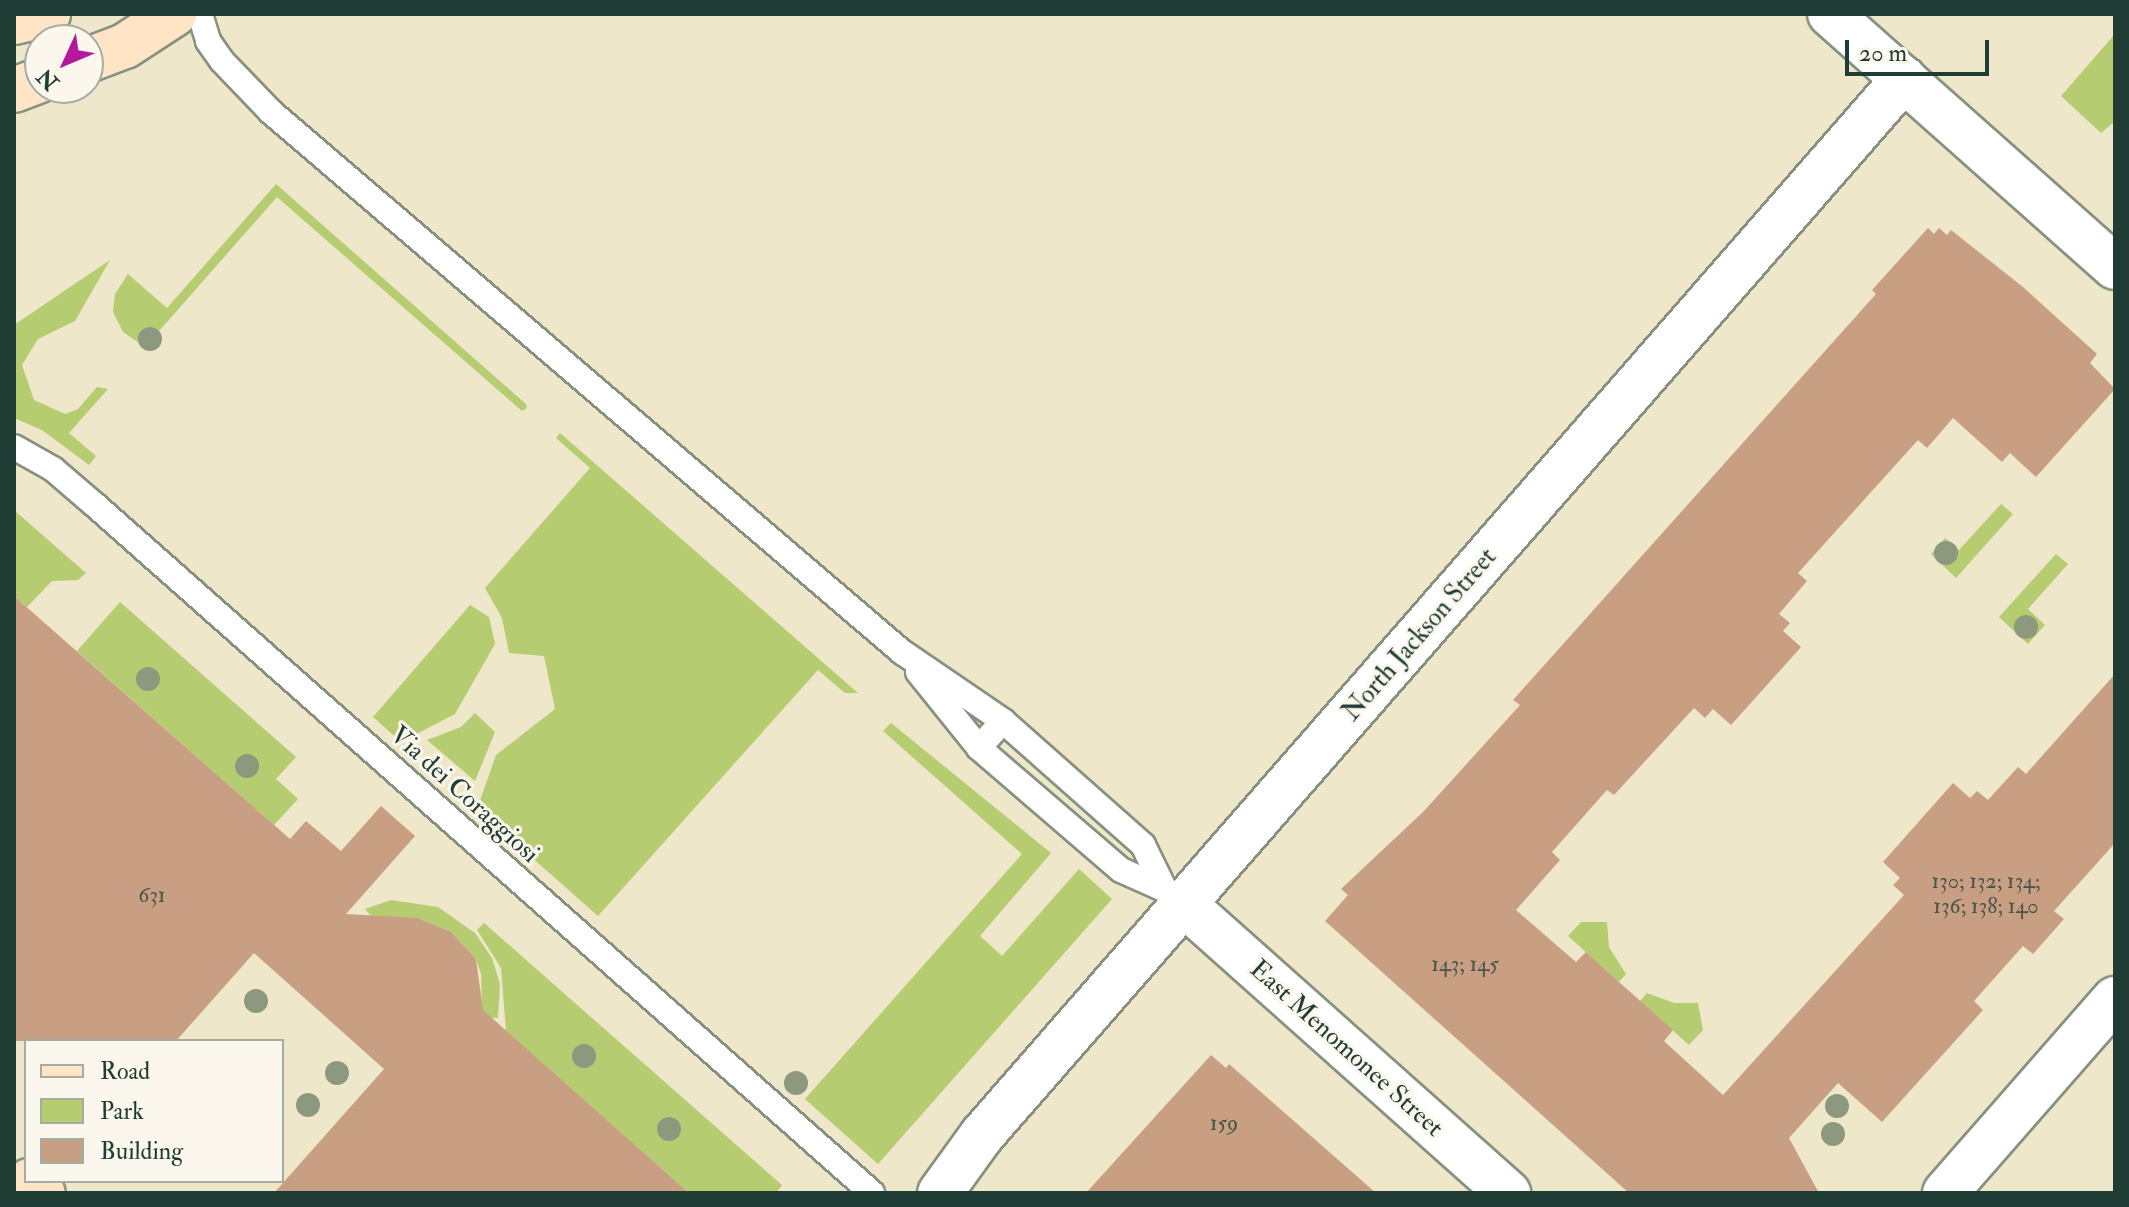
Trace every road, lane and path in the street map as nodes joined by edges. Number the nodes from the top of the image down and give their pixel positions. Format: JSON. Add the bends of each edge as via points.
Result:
{"nodes":[{"id":1,"x":48,"y":14,"type":"edge"},
{"id":2,"x":174,"y":14,"type":"edge"},
{"id":3,"x":200,"y":14,"type":"edge"},
{"id":4,"x":1830,"y":14,"type":"edge"},
{"id":5,"x":14,"y":22,"type":"edge"},
{"id":6,"x":104,"y":54,"type":"edge"},
{"id":7,"x":1904,"y":79,"type":"junction"},
{"id":8,"x":2115,"y":267,"type":"edge"},
{"id":9,"x":14,"y":447,"type":"edge"},
{"id":10,"x":902,"y":652,"type":"junction"},
{"id":11,"x":1003,"y":721,"type":"junction"},
{"id":12,"x":979,"y":748,"type":"junction"},
{"id":13,"x":1174,"y":896,"type":"junction"},
{"id":14,"x":2115,"y":999,"type":"edge"},
{"id":15,"x":872,"y":1193,"type":"edge"},
{"id":16,"x":940,"y":1193,"type":"edge"},
{"id":17,"x":1508,"y":1193,"type":"edge"},
{"id":18,"x":1945,"y":1193,"type":"edge"}],
"edges":[{"from":1,"to":5,"type":"street"},
{"from":2,"to":6,"type":"street"},
{"from":3,"to":10,"type":"lane","via":[[208,41],[229,70],[271,112]]},
{"from":4,"to":7,"type":"street"},
{"from":7,"to":8,"type":"street"},
{"from":7,"to":13,"type":"street","name":"North Jackson Street"},
{"from":9,"to":15,"type":"lane","name":"Via dei Coraggiosi","via":[[53,469],[95,505]]},
{"from":10,"to":11,"type":"lane"},
{"from":10,"to":12,"type":"lane"},
{"from":11,"to":12,"type":"lane"},
{"from":11,"to":13,"type":"lane","via":[[1143,845]]},
{"from":12,"to":13,"type":"lane","via":[[1121,870]]},
{"from":13,"to":16,"type":"street","name":"North Jackson Street"},
{"from":13,"to":17,"type":"street","name":"East Menomonee Street"},
{"from":14,"to":18,"type":"street"}]}
